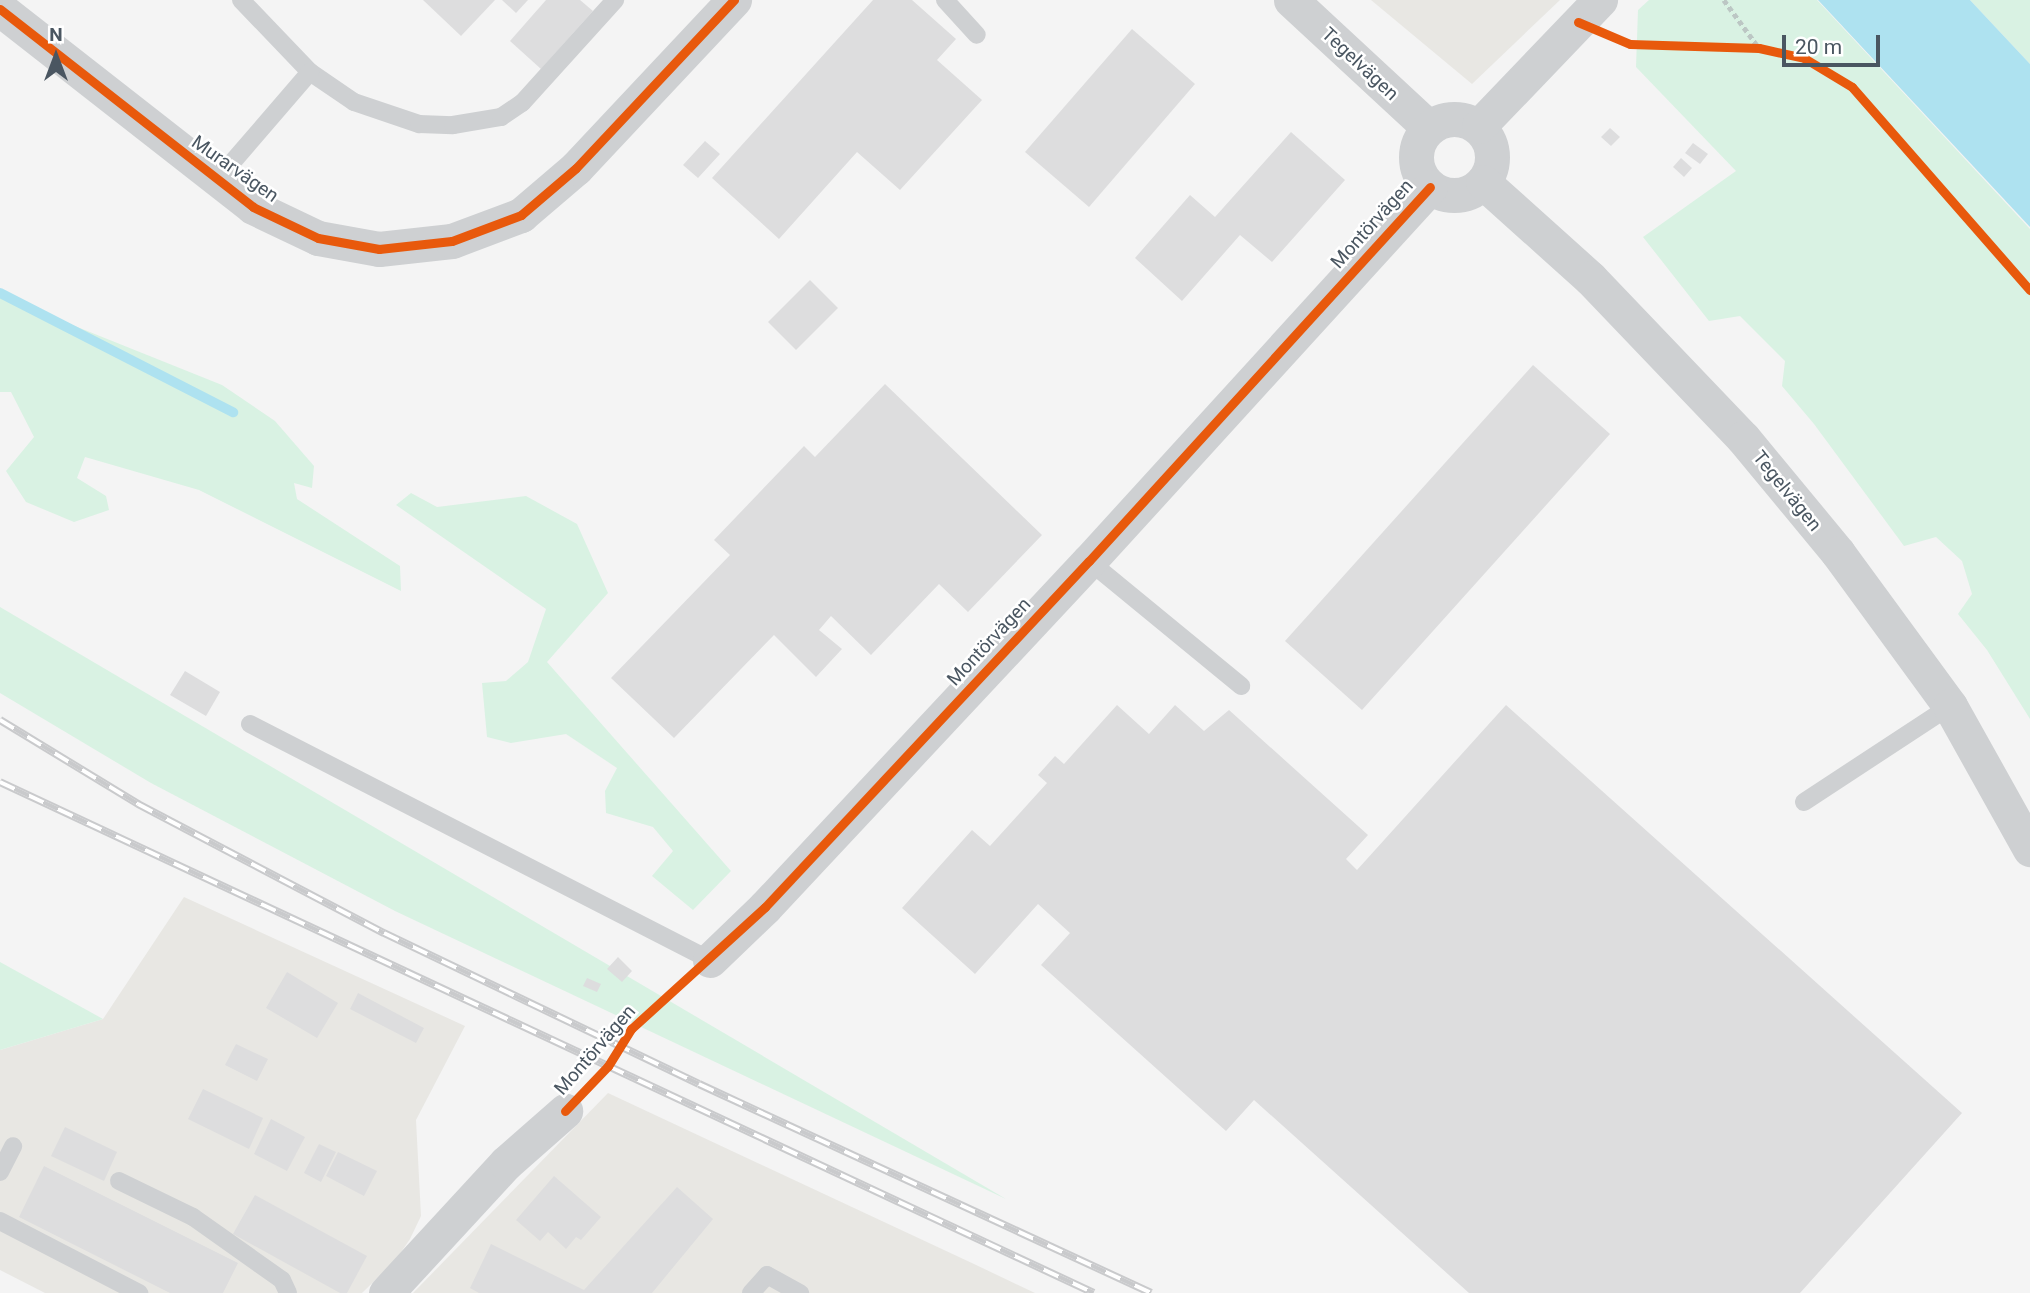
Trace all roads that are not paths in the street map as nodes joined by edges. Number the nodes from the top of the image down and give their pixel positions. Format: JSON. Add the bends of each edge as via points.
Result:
{"nodes":[{"id":1,"x":241,"y":0,"type":"edge"},
{"id":2,"x":615,"y":0,"type":"edge"},
{"id":3,"x":734,"y":0,"type":"edge"},
{"id":4,"x":945,"y":0,"type":"edge"},
{"id":5,"x":1291,"y":0,"type":"edge"},
{"id":6,"x":1600,"y":0,"type":"edge"},
{"id":7,"x":0,"y":9,"type":"edge"},
{"id":8,"x":977,"y":35,"type":"dead end"},
{"id":9,"x":310,"y":72,"type":"junction"},
{"id":10,"x":1479,"y":126,"type":"junction"},
{"id":11,"x":1429,"y":128,"type":"junction"},
{"id":12,"x":216,"y":181,"type":"junction"},
{"id":13,"x":1483,"y":182,"type":"junction"},
{"id":14,"x":1430,"y":187,"type":"junction"},
{"id":15,"x":1088,"y":561,"type":"junction"},
{"id":16,"x":1241,"y":687,"type":"dead end"},
{"id":17,"x":1950,"y":706,"type":"junction"},
{"id":18,"x":250,"y":724,"type":"dead end"},
{"id":19,"x":1804,"y":802,"type":"dead end"},
{"id":20,"x":2030,"y":849,"type":"edge"},
{"id":21,"x":710,"y":960,"type":"joint"},
{"id":22,"x":565,"y":1111,"type":"dead end"},
{"id":23,"x":13,"y":1146,"type":"dead end"},
{"id":24,"x":0,"y":1172,"type":"edge"},
{"id":25,"x":119,"y":1181,"type":"dead end"},
{"id":26,"x":0,"y":1221,"type":"edge"},
{"id":27,"x":139,"y":1293,"type":"edge"},
{"id":28,"x":288,"y":1293,"type":"edge"},
{"id":29,"x":386,"y":1293,"type":"edge"},
{"id":30,"x":751,"y":1293,"type":"edge"},
{"id":31,"x":800,"y":1293,"type":"edge"}],
"edges":[{"from":1,"to":9,"type":"lane"},
{"from":2,"to":9,"type":"lane","via":[[522,103],[501,117],[478,123],[419,124],[385,114],[355,102]]},
{"from":3,"to":12,"type":"street","name":"Murarvägen","via":[[576,168],[521,215],[452,241],[379,248],[318,238],[253,207]]},
{"from":4,"to":8,"type":"lane"},
{"from":5,"to":11,"type":"street","name":"Tegelvägen"},
{"from":6,"to":10,"type":"street"},
{"from":7,"to":12,"type":"street","name":"Murarvägen"},
{"from":9,"to":12,"type":"lane"},
{"from":10,"to":11,"type":"street","via":[[1454,118]]},
{"from":10,"to":13,"type":"street","via":[[1492,149],[1493,162]]},
{"from":11,"to":14,"type":"street","via":[[1416,150],[1421,177]]},
{"from":13,"to":14,"type":"street","via":[[1469,193],[1456,195]]},
{"from":13,"to":17,"type":"street","name":"Tegelvägen","via":[[1590,278],[1743,438],[1838,553]]},
{"from":14,"to":15,"type":"street","name":"Montörvägen"},
{"from":15,"to":16,"type":"lane"},
{"from":15,"to":21,"type":"street","name":"Montörvägen"},
{"from":17,"to":19,"type":"lane"},
{"from":17,"to":20,"type":"street","name":"Tegelvägen"},
{"from":18,"to":21,"type":"lane"},
{"from":22,"to":29,"type":"street","name":"Montörvägen","via":[[506,1163]]},
{"from":23,"to":24,"type":"lane"},
{"from":25,"to":28,"type":"lane","via":[[193,1217],[282,1280]]},
{"from":26,"to":27,"type":"lane"},
{"from":30,"to":31,"type":"lane","via":[[767,1275]]}]}
